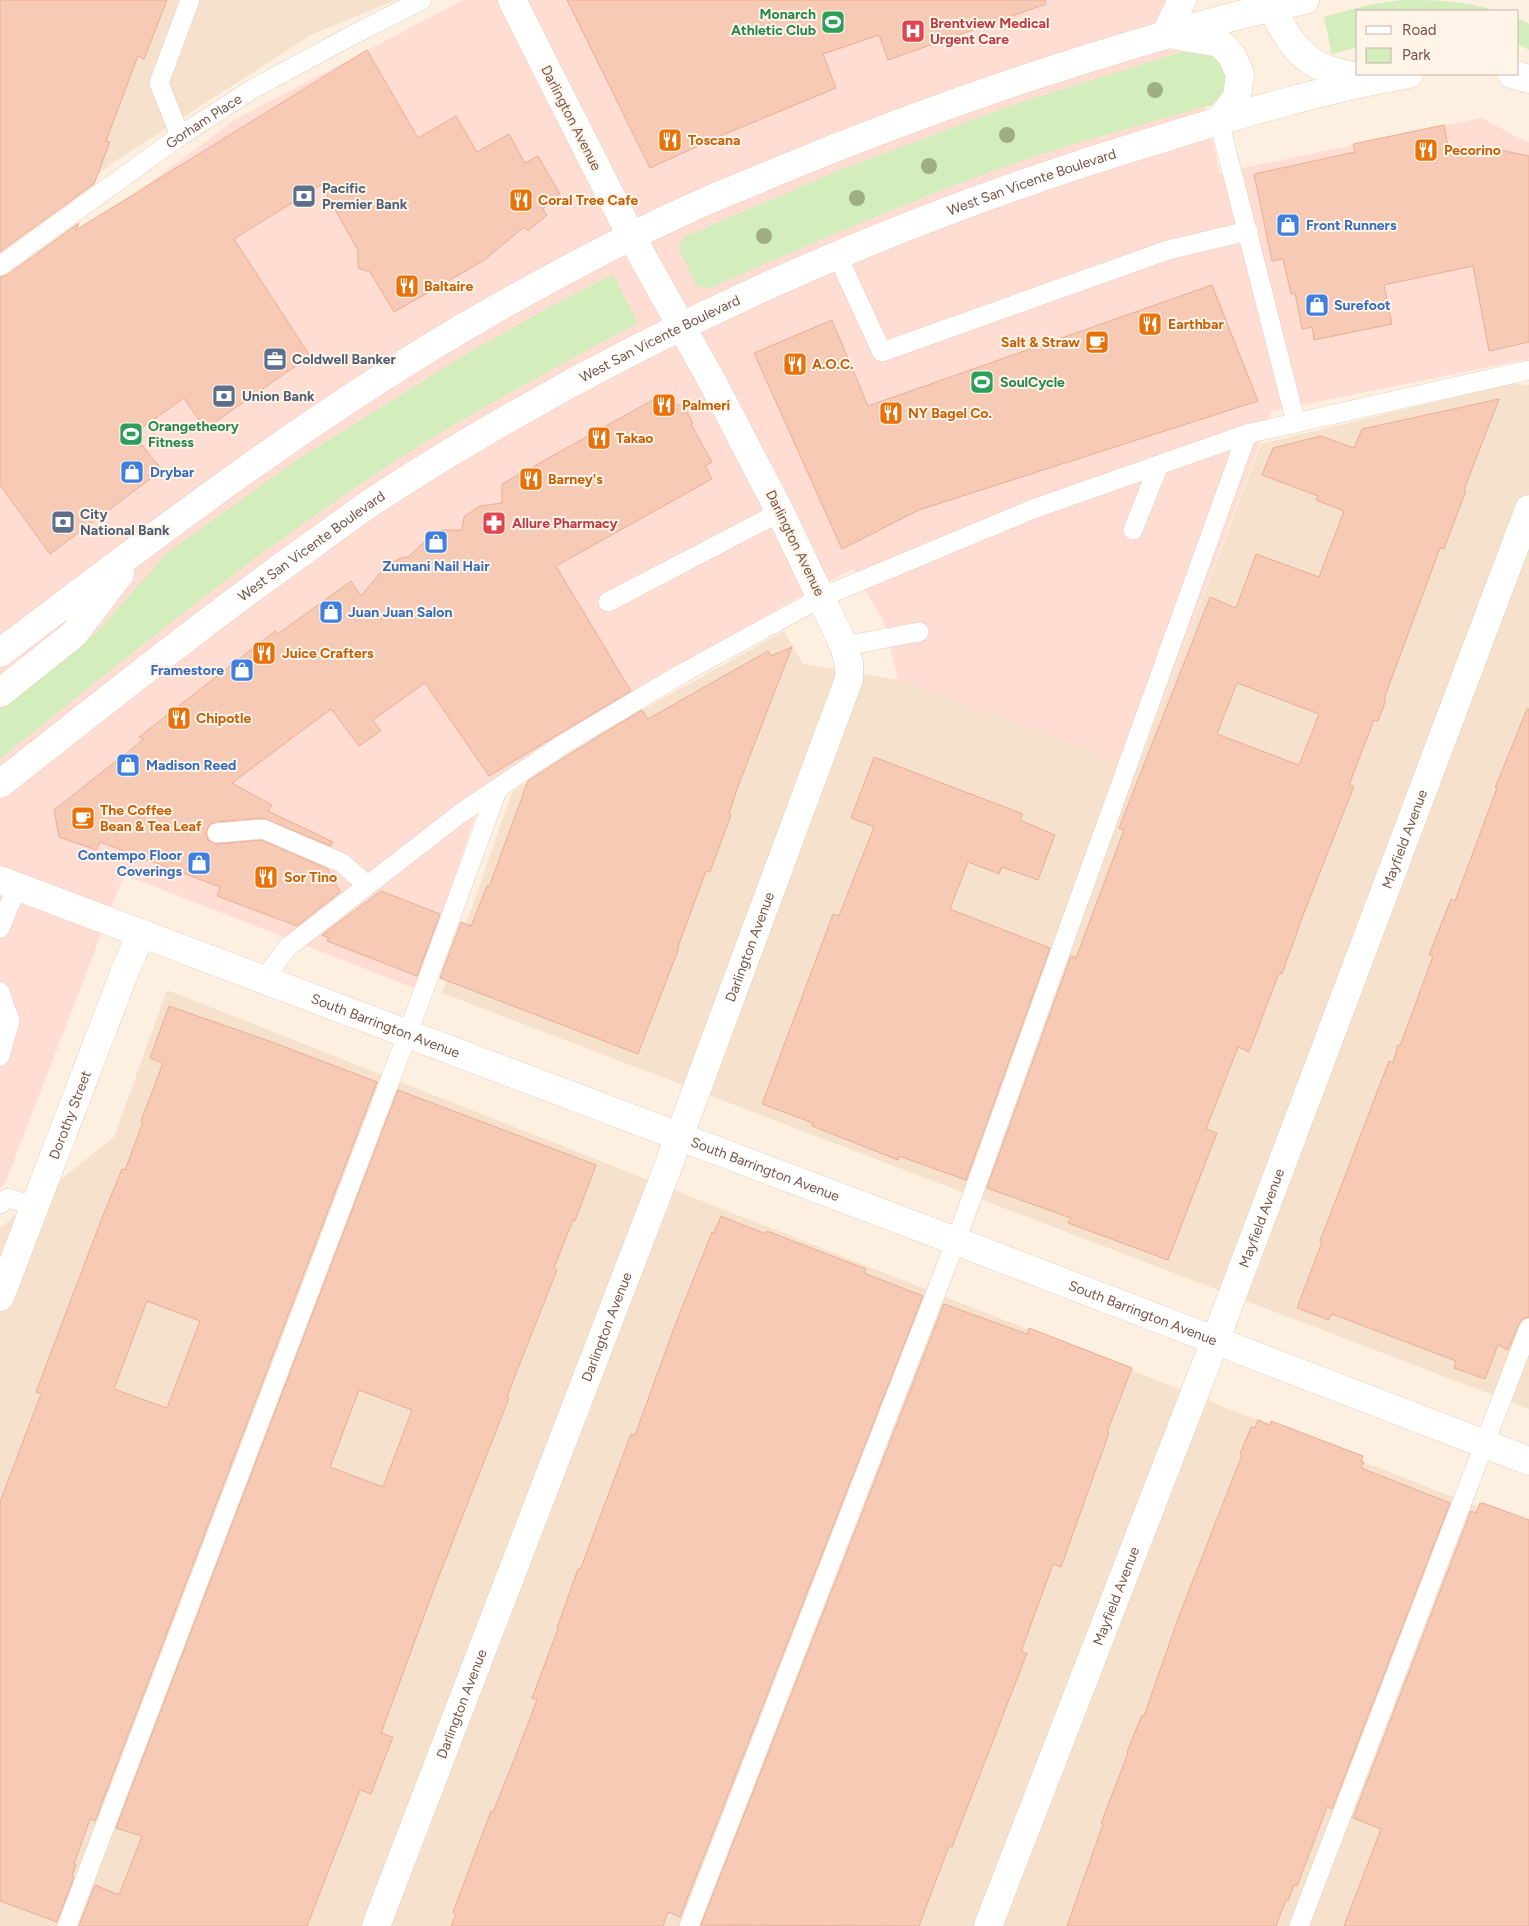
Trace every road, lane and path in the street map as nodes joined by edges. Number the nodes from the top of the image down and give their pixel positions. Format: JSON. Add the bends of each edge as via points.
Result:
{"nodes":[{"id":1,"x":190,"y":0,"type":"edge"},
{"id":2,"x":422,"y":0,"type":"edge"},
{"id":3,"x":512,"y":0,"type":"edge"},
{"id":4,"x":1182,"y":0,"type":"edge"},
{"id":5,"x":1305,"y":0,"type":"edge"},
{"id":6,"x":1270,"y":4,"type":"edge"},
{"id":7,"x":1165,"y":34,"type":"junction"},
{"id":8,"x":1404,"y":75,"type":"edge"},
{"id":9,"x":1515,"y":75,"type":"edge"},
{"id":10,"x":1529,"y":79,"type":"edge"},
{"id":11,"x":1374,"y":80,"type":"junction"},
{"id":12,"x":1219,"y":121,"type":"junction"},
{"id":13,"x":180,"y":136,"type":"junction"},
{"id":14,"x":1248,"y":231,"type":"junction"},
{"id":15,"x":631,"y":236,"type":"junction"},
{"id":16,"x":837,"y":255,"type":"junction"},
{"id":17,"x":0,"y":266,"type":"edge"},
{"id":18,"x":682,"y":326,"type":"junction"},
{"id":19,"x":1529,"y":370,"type":"edge"},
{"id":20,"x":1296,"y":423,"type":"junction"},
{"id":21,"x":1247,"y":434,"type":"junction"},
{"id":22,"x":1159,"y":465,"type":"junction"},
{"id":23,"x":1529,"y":509,"type":"edge"},
{"id":24,"x":780,"y":512,"type":"junction"},
{"id":25,"x":1133,"y":530,"type":"dead end"},
{"id":26,"x":144,"y":543,"type":"junction"},
{"id":27,"x":822,"y":597,"type":"junction"},
{"id":28,"x":608,"y":602,"type":"dead end"},
{"id":29,"x":919,"y":632,"type":"dead end"},
{"id":30,"x":844,"y":646,"type":"junction"},
{"id":31,"x":0,"y":653,"type":"edge"},
{"id":32,"x":0,"y":693,"type":"edge"},
{"id":33,"x":0,"y":784,"type":"edge"},
{"id":34,"x":498,"y":788,"type":"junction"},
{"id":35,"x":216,"y":833,"type":"dead end"},
{"id":36,"x":8,"y":884,"type":"edge"},
{"id":37,"x":367,"y":885,"type":"junction"},
{"id":38,"x":0,"y":928,"type":"edge"},
{"id":39,"x":141,"y":934,"type":"junction"},
{"id":40,"x":264,"y":980,"type":"junction"},
{"id":41,"x":0,"y":992,"type":"edge"},
{"id":42,"x":408,"y":1033,"type":"junction"},
{"id":43,"x":0,"y":1056,"type":"edge"},
{"id":44,"x":679,"y":1136,"type":"junction"},
{"id":45,"x":2,"y":1197,"type":"edge"},
{"id":46,"x":35,"y":1206,"type":"junction"},
{"id":47,"x":956,"y":1241,"type":"junction"},
{"id":48,"x":0,"y":1297,"type":"edge"},
{"id":49,"x":1529,"y":1328,"type":"edge"},
{"id":50,"x":1215,"y":1341,"type":"junction"},
{"id":51,"x":1484,"y":1445,"type":"junction"},
{"id":52,"x":1529,"y":1461,"type":"edge"},
{"id":53,"x":67,"y":1926,"type":"edge"},
{"id":54,"x":376,"y":1926,"type":"edge"},
{"id":55,"x":689,"y":1926,"type":"edge"},
{"id":56,"x":988,"y":1926,"type":"edge"},
{"id":57,"x":1299,"y":1926,"type":"edge"}],
"edges":[{"from":1,"to":13,"type":"lane","via":[[159,83]]},
{"from":2,"to":13,"type":"lane","name":"Gorham Place","via":[[251,90]]},
{"from":3,"to":15,"type":"street","name":"Darlington Avenue"},
{"from":4,"to":7,"type":"street"},
{"from":5,"to":6,"type":"street"},
{"from":6,"to":7,"type":"street"},
{"from":6,"to":11,"type":"street","via":[[1285,35],[1304,56],[1326,69]]},
{"from":7,"to":12,"type":"street","via":[[1220,43],[1232,56],[1240,74],[1237,97]]},
{"from":7,"to":15,"type":"street","via":[[954,102],[684,210]]},
{"from":8,"to":11,"type":"street","name":"West San Vicente Boulevard"},
{"from":9,"to":10,"type":"street"},
{"from":11,"to":12,"type":"street","name":"West San Vicente Boulevard"},
{"from":12,"to":14,"type":"lane"},
{"from":12,"to":16,"type":"street","name":"West San Vicente Boulevard","via":[[1094,159],[961,205]]},
{"from":13,"to":17,"type":"lane","name":"Gorham Place"},
{"from":14,"to":16,"type":"lane","via":[[1168,250],[882,352]]},
{"from":14,"to":20,"type":"lane"},
{"from":15,"to":18,"type":"street","name":"Darlington Avenue"},
{"from":15,"to":26,"type":"street","via":[[490,313],[348,400]]},
{"from":16,"to":18,"type":"street","name":"West San Vicente Boulevard"},
{"from":18,"to":24,"type":"street","name":"Darlington Avenue"},
{"from":18,"to":33,"type":"street","name":"West San Vicente Boulevard","via":[[508,419],[382,496],[244,594]]},
{"from":19,"to":20,"type":"lane"},
{"from":20,"to":21,"type":"lane"},
{"from":21,"to":22,"type":"lane"},
{"from":21,"to":47,"type":"lane"},
{"from":22,"to":25,"type":"lane"},
{"from":22,"to":27,"type":"lane","via":[[1032,509]]},
{"from":23,"to":50,"type":"street","name":"Mayfield Avenue"},
{"from":24,"to":27,"type":"street","name":"Darlington Avenue"},
{"from":24,"to":28,"type":"lane"},
{"from":26,"to":31,"type":"street"},
{"from":26,"to":32,"type":"street","via":[[74,634]]},
{"from":27,"to":30,"type":"street","name":"Darlington Avenue"},
{"from":27,"to":34,"type":"lane","via":[[681,674],[565,743]]},
{"from":29,"to":30,"type":"lane"},
{"from":30,"to":44,"type":"street","name":"Darlington Avenue","via":[[849,662],[849,679]]},
{"from":34,"to":37,"type":"lane"},
{"from":34,"to":42,"type":"lane"},
{"from":35,"to":37,"type":"lane","via":[[263,829],[342,863]]},
{"from":36,"to":38,"type":"lane"},
{"from":36,"to":39,"type":"street","name":"South Barrington Avenue"},
{"from":37,"to":40,"type":"lane","via":[[288,947]]},
{"from":39,"to":40,"type":"street","name":"South Barrington Avenue"},
{"from":39,"to":46,"type":"street","name":"Dorothy Street"},
{"from":40,"to":42,"type":"street","name":"South Barrington Avenue"},
{"from":41,"to":43,"type":"lane","via":[[10,1021]]},
{"from":42,"to":44,"type":"street","name":"South Barrington Avenue"},
{"from":42,"to":53,"type":"lane"},
{"from":44,"to":47,"type":"street","name":"South Barrington Avenue"},
{"from":44,"to":54,"type":"street","name":"Darlington Avenue"},
{"from":45,"to":46,"type":"lane"},
{"from":46,"to":48,"type":"street","name":"Dorothy Street"},
{"from":47,"to":50,"type":"street","name":"South Barrington Avenue"},
{"from":47,"to":55,"type":"lane"},
{"from":49,"to":51,"type":"lane"},
{"from":50,"to":51,"type":"street","name":"South Barrington Avenue"},
{"from":50,"to":56,"type":"street","name":"Mayfield Avenue"},
{"from":51,"to":52,"type":"street","name":"South Barrington Avenue"},
{"from":51,"to":57,"type":"lane"}]}
